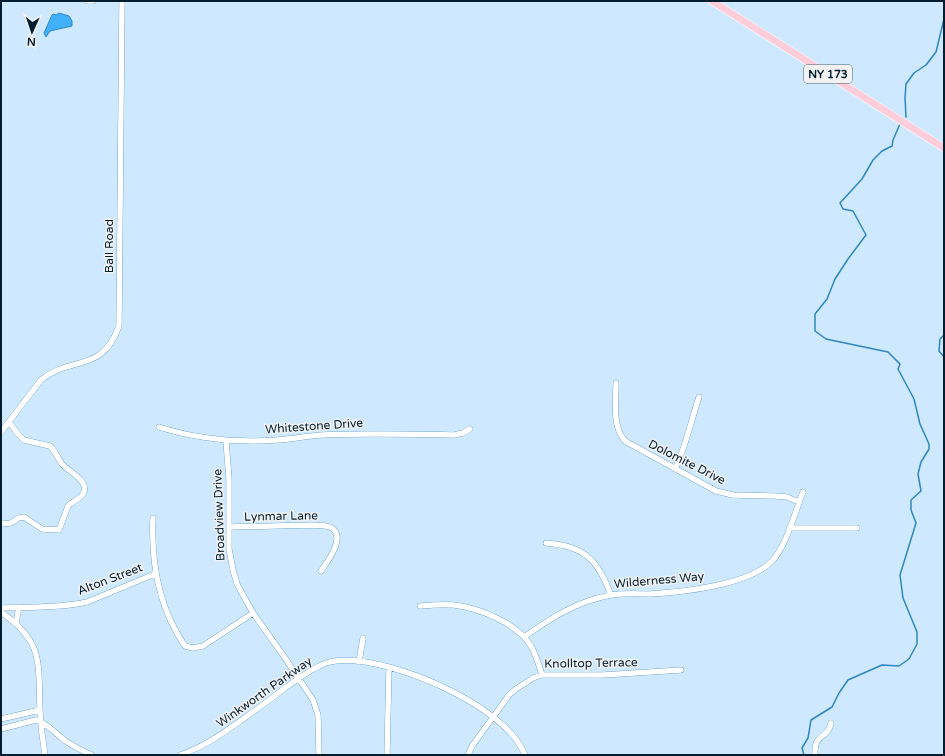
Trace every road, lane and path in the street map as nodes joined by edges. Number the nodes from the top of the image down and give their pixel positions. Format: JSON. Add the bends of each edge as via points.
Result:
{"nodes":[{"id":1,"x":87,"y":1,"type":"edge"},
{"id":2,"x":93,"y":1,"type":"edge"},
{"id":3,"x":122,"y":1,"type":"edge"},
{"id":4,"x":712,"y":1,"type":"edge"},
{"id":5,"x":944,"y":148,"type":"edge"},
{"id":6,"x":616,"y":384,"type":"dead end"},
{"id":7,"x":699,"y":397,"type":"dead end"},
{"id":8,"x":9,"y":422,"type":"junction"},
{"id":9,"x":159,"y":427,"type":"dead end"},
{"id":10,"x":470,"y":429,"type":"dead end"},
{"id":11,"x":1,"y":432,"type":"edge"},
{"id":12,"x":226,"y":441,"type":"junction"},
{"id":13,"x":675,"y":469,"type":"junction"},
{"id":14,"x":803,"y":492,"type":"dead end"},
{"id":15,"x":799,"y":502,"type":"junction"},
{"id":16,"x":153,"y":518,"type":"dead end"},
{"id":17,"x":1,"y":524,"type":"edge"},
{"id":18,"x":229,"y":527,"type":"junction"},
{"id":19,"x":789,"y":528,"type":"junction"},
{"id":20,"x":857,"y":528,"type":"dead end"},
{"id":21,"x":546,"y":543,"type":"dead end"},
{"id":22,"x":321,"y":571,"type":"dead end"},
{"id":23,"x":155,"y":574,"type":"junction"},
{"id":24,"x":611,"y":595,"type":"junction"},
{"id":25,"x":420,"y":606,"type":"dead end"},
{"id":26,"x":1,"y":608,"type":"edge"},
{"id":27,"x":19,"y":608,"type":"junction"},
{"id":28,"x":1,"y":612,"type":"edge"},
{"id":29,"x":253,"y":613,"type":"junction"},
{"id":30,"x":16,"y":623,"type":"junction"},
{"id":31,"x":524,"y":637,"type":"junction"},
{"id":32,"x":363,"y":638,"type":"dead end"},
{"id":33,"x":359,"y":662,"type":"junction"},
{"id":34,"x":389,"y":668,"type":"junction"},
{"id":35,"x":681,"y":670,"type":"dead end"},
{"id":36,"x":542,"y":675,"type":"junction"},
{"id":37,"x":299,"y":678,"type":"junction"},
{"id":38,"x":40,"y":710,"type":"junction"},
{"id":39,"x":493,"y":718,"type":"junction"},
{"id":40,"x":1,"y":719,"type":"edge"},
{"id":41,"x":41,"y":721,"type":"junction"},
{"id":42,"x":831,"y":724,"type":"dead end"},
{"id":43,"x":1,"y":729,"type":"edge"},
{"id":44,"x":46,"y":755,"type":"edge"},
{"id":45,"x":92,"y":755,"type":"edge"},
{"id":46,"x":180,"y":755,"type":"edge"},
{"id":47,"x":318,"y":755,"type":"edge"},
{"id":48,"x":387,"y":755,"type":"edge"},
{"id":49,"x":468,"y":755,"type":"edge"},
{"id":50,"x":525,"y":755,"type":"edge"},
{"id":51,"x":815,"y":755,"type":"edge"}],
"edges":[{"from":1,"to":2,"type":"street"},
{"from":3,"to":8,"type":"street","name":"Ball Road","via":[[120,326],[102,354],[56,371],[41,380]]},
{"from":4,"to":5,"type":"main road","number":"NY 173"},
{"from":6,"to":13,"type":"street","name":"Dolomite Drive","via":[[616,421],[622,438]]},
{"from":7,"to":13,"type":"street"},
{"from":8,"to":11,"type":"street","name":"Ball Road"},
{"from":8,"to":17,"type":"street","via":[[24,440],[50,446],[85,488],[82,497],[68,506],[59,530],[42,529],[24,517],[10,524]]},
{"from":9,"to":12,"type":"street","name":"Whitestone Drive"},
{"from":10,"to":12,"type":"street","name":"Whitestone Drive","via":[[454,435],[320,435],[275,440]]},
{"from":12,"to":18,"type":"street","name":"Broadview Drive"},
{"from":13,"to":15,"type":"street","name":"Dolomite Drive","via":[[724,493],[788,497]]},
{"from":14,"to":15,"type":"street","name":"Wilderness Way"},
{"from":15,"to":19,"type":"street","name":"Wilderness Way"},
{"from":16,"to":23,"type":"street"},
{"from":18,"to":22,"type":"street","name":"Lynmar Lane","via":[[313,525],[332,528],[337,536],[337,542]]},
{"from":18,"to":29,"type":"street","name":"Broadview Drive","via":[[232,570]]},
{"from":19,"to":20,"type":"street"},
{"from":19,"to":24,"type":"street","name":"Wilderness Way","via":[[776,556],[764,569],[755,574],[702,588]]},
{"from":21,"to":24,"type":"street","via":[[568,546],[588,556],[601,571]]},
{"from":23,"to":27,"type":"street","name":"Alton Street","via":[[87,602],[56,607]]},
{"from":23,"to":29,"type":"street","via":[[161,595],[185,646],[203,646]]},
{"from":24,"to":31,"type":"street","name":"Wilderness Way","via":[[568,609]]},
{"from":25,"to":31,"type":"street","via":[[454,605],[479,610],[508,625]]},
{"from":26,"to":27,"type":"street","name":"Alton Street"},
{"from":27,"to":30,"type":"street"},
{"from":28,"to":30,"type":"street"},
{"from":29,"to":37,"type":"street","name":"Broadview Drive"},
{"from":30,"to":38,"type":"street","via":[[28,638],[37,657]]},
{"from":31,"to":36,"type":"street","via":[[534,652]]},
{"from":32,"to":33,"type":"street"},
{"from":33,"to":34,"type":"street","name":"Winkworth Parkway"},
{"from":33,"to":37,"type":"street","name":"Winkworth Parkway","via":[[332,661]]},
{"from":34,"to":39,"type":"street","name":"Winkworth Parkway","via":[[432,682],[476,704]]},
{"from":34,"to":48,"type":"street"},
{"from":35,"to":36,"type":"street","name":"Knolltop Terrace","via":[[643,674]]},
{"from":36,"to":39,"type":"street","name":"Knolltop Terrace","via":[[516,689]]},
{"from":37,"to":46,"type":"street","name":"Winkworth Parkway","via":[[218,738]]},
{"from":37,"to":47,"type":"street","name":"Broadview Drive","via":[[313,700],[318,715]]},
{"from":38,"to":40,"type":"street"},
{"from":38,"to":41,"type":"street"},
{"from":39,"to":49,"type":"street","name":"Knolltop Terrace"},
{"from":39,"to":50,"type":"street","name":"Winkworth Parkway","via":[[511,734]]},
{"from":41,"to":43,"type":"street"},
{"from":41,"to":44,"type":"street"},
{"from":41,"to":45,"type":"street","via":[[64,739]]},
{"from":42,"to":51,"type":"street","via":[[828,731],[816,741]]}]}
